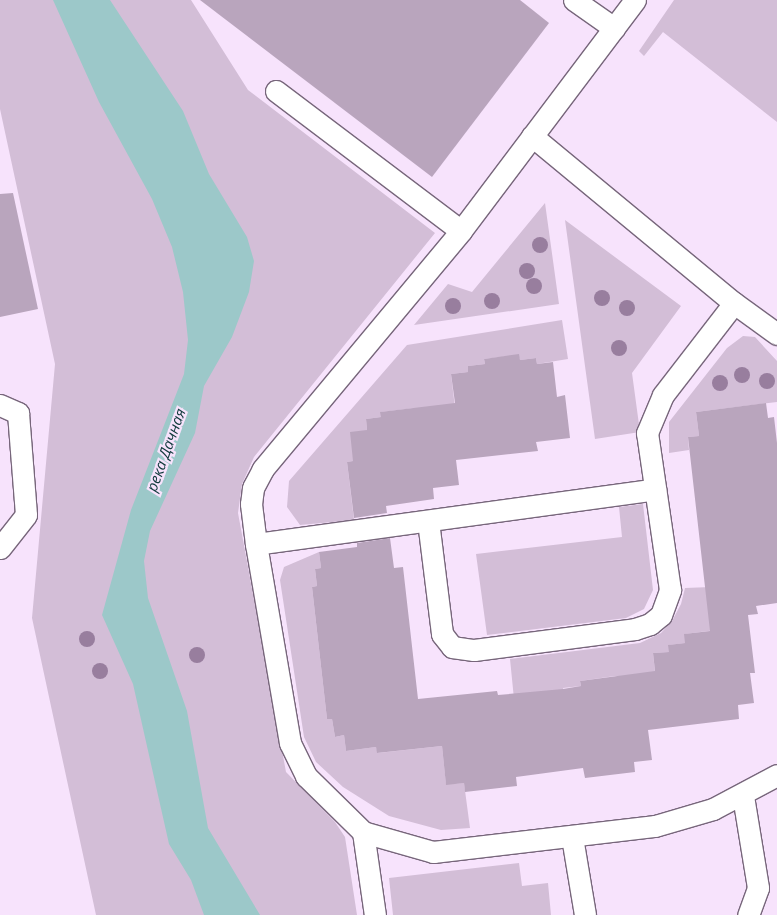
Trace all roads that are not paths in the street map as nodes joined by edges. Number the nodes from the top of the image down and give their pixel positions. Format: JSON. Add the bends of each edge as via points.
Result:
{"nodes":[{"id":1,"x":574,"y":0,"type":"edge"},
{"id":2,"x":635,"y":0,"type":"edge"},
{"id":3,"x":614,"y":28,"type":"junction"},
{"id":4,"x":276,"y":91,"type":"dead end"},
{"id":5,"x":532,"y":136,"type":"junction"},
{"id":6,"x":461,"y":231,"type":"junction"},
{"id":7,"x":734,"y":303,"type":"junction"},
{"id":8,"x":777,"y":334,"type":"edge"},
{"id":9,"x":0,"y":405,"type":"edge"},
{"id":10,"x":655,"y":489,"type":"junction"},
{"id":11,"x":428,"y":521,"type":"junction"},
{"id":12,"x":256,"y":544,"type":"junction"},
{"id":13,"x":0,"y":548,"type":"edge"},
{"id":14,"x":777,"y":775,"type":"edge"},
{"id":15,"x":743,"y":796,"type":"junction"},
{"id":16,"x":364,"y":832,"type":"junction"},
{"id":17,"x":572,"y":837,"type":"junction"},
{"id":18,"x":375,"y":915,"type":"edge"},
{"id":19,"x":585,"y":915,"type":"edge"},
{"id":20,"x":748,"y":915,"type":"edge"}],
"edges":[{"from":1,"to":3,"type":"lane"},
{"from":2,"to":3,"type":"lane"},
{"from":3,"to":5,"type":"lane"},
{"from":4,"to":6,"type":"lane"},
{"from":5,"to":6,"type":"lane"},
{"from":5,"to":7,"type":"lane"},
{"from":6,"to":12,"type":"lane","via":[[263,469],[251,504]]},
{"from":7,"to":8,"type":"lane"},
{"from":7,"to":10,"type":"lane","via":[[662,396],[653,413],[647,433]]},
{"from":9,"to":13,"type":"lane","via":[[18,413],[26,515]]},
{"from":10,"to":11,"type":"lane"},
{"from":10,"to":11,"type":"lane","via":[[670,590],[660,615],[650,624],[636,629],[474,650],[452,647],[442,634]]},
{"from":11,"to":12,"type":"lane"},
{"from":12,"to":16,"type":"lane","via":[[290,743],[306,776]]},
{"from":14,"to":15,"type":"lane"},
{"from":15,"to":17,"type":"lane","via":[[690,818]]},
{"from":15,"to":20,"type":"lane","via":[[758,888]]},
{"from":16,"to":17,"type":"lane","via":[[433,852]]},
{"from":16,"to":18,"type":"lane"},
{"from":17,"to":19,"type":"lane"}]}
